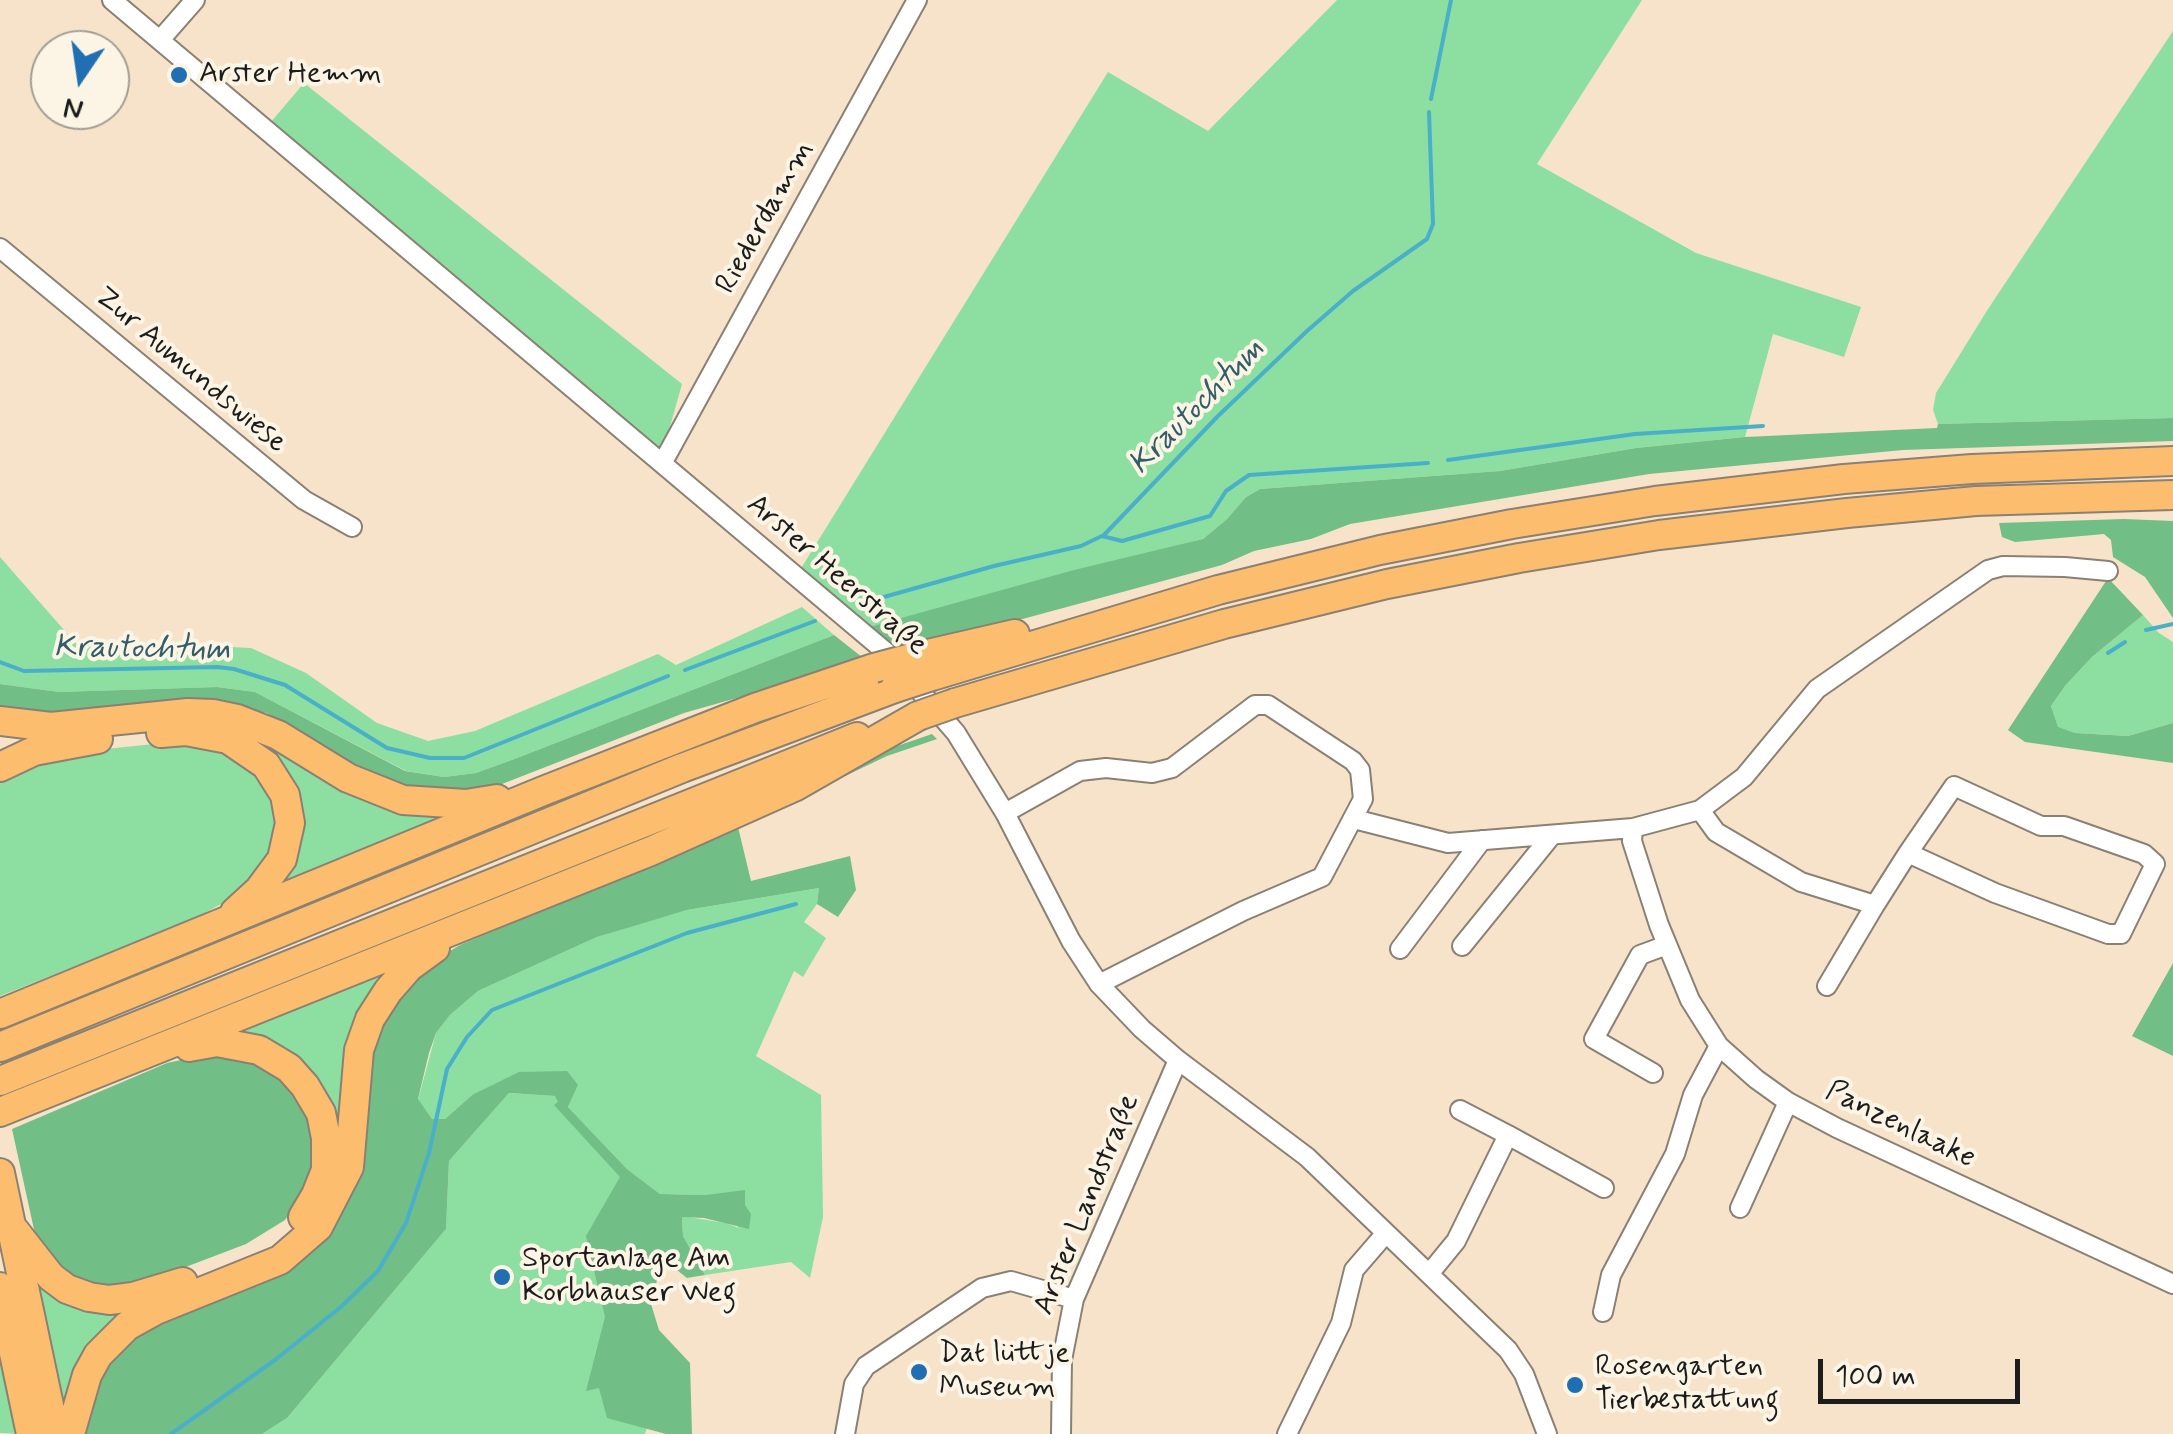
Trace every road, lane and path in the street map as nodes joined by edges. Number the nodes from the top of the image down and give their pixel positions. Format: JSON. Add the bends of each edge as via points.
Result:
{"nodes":[{"id":1,"x":112,"y":0,"type":"edge"},
{"id":2,"x":195,"y":0,"type":"edge"},
{"id":3,"x":918,"y":0,"type":"edge"},
{"id":4,"x":160,"y":40,"type":"junction"},
{"id":5,"x":0,"y":248,"type":"edge"},
{"id":6,"x":2173,"y":461,"type":"edge"},
{"id":7,"x":663,"y":462,"type":"junction"},
{"id":8,"x":2173,"y":495,"type":"edge"},
{"id":9,"x":352,"y":527,"type":"dead end"},
{"id":10,"x":2108,"y":571,"type":"dead end"},
{"id":11,"x":923,"y":666,"type":"junction"},
{"id":12,"x":918,"y":716,"type":"junction"},
{"id":13,"x":0,"y":721,"type":"edge"},
{"id":14,"x":0,"y":768,"type":"edge"},
{"id":15,"x":543,"y":791,"type":"junction"},
{"id":16,"x":1700,"y":810,"type":"junction"},
{"id":17,"x":1005,"y":814,"type":"junction"},
{"id":18,"x":1354,"y":819,"type":"junction"},
{"id":19,"x":1633,"y":828,"type":"junction"},
{"id":20,"x":1552,"y":835,"type":"junction"},
{"id":21,"x":1482,"y":840,"type":"junction"},
{"id":22,"x":1908,"y":853,"type":"junction"},
{"id":23,"x":1875,"y":905,"type":"junction"},
{"id":24,"x":475,"y":922,"type":"junction"},
{"id":25,"x":219,"y":926,"type":"junction"},
{"id":26,"x":1667,"y":945,"type":"junction"},
{"id":27,"x":1462,"y":946,"type":"dead end"},
{"id":28,"x":1400,"y":948,"type":"dead end"},
{"id":29,"x":1099,"y":984,"type":"junction"},
{"id":30,"x":1827,"y":986,"type":"dead end"},
{"id":31,"x":0,"y":1014,"type":"edge"},
{"id":32,"x":1719,"y":1046,"type":"junction"},
{"id":33,"x":0,"y":1047,"type":"edge"},
{"id":34,"x":139,"y":1056,"type":"junction"},
{"id":35,"x":1178,"y":1060,"type":"junction"},
{"id":36,"x":1653,"y":1074,"type":"dead end"},
{"id":37,"x":0,"y":1081,"type":"edge"},
{"id":38,"x":1788,"y":1102,"type":"junction"},
{"id":39,"x":1460,"y":1110,"type":"dead end"},
{"id":40,"x":0,"y":1112,"type":"edge"},
{"id":41,"x":1508,"y":1135,"type":"junction"},
{"id":42,"x":0,"y":1174,"type":"edge"},
{"id":43,"x":1604,"y":1188,"type":"dead end"},
{"id":44,"x":1740,"y":1208,"type":"dead end"},
{"id":45,"x":11,"y":1226,"type":"junction"},
{"id":46,"x":1386,"y":1233,"type":"junction"},
{"id":47,"x":1430,"y":1274,"type":"junction"},
{"id":48,"x":2173,"y":1284,"type":"edge"},
{"id":49,"x":0,"y":1288,"type":"edge"},
{"id":50,"x":1074,"y":1299,"type":"junction"},
{"id":51,"x":1603,"y":1312,"type":"dead end"},
{"id":52,"x":31,"y":1434,"type":"edge"},
{"id":53,"x":55,"y":1434,"type":"edge"},
{"id":54,"x":70,"y":1434,"type":"edge"},
{"id":55,"x":844,"y":1434,"type":"edge"},
{"id":56,"x":1061,"y":1434,"type":"edge"},
{"id":57,"x":1287,"y":1434,"type":"edge"},
{"id":58,"x":1546,"y":1434,"type":"edge"}],
"edges":[{"from":1,"to":4,"type":"street","name":"Arster Heerstraße"},
{"from":2,"to":4,"type":"street"},
{"from":3,"to":7,"type":"street","name":"Riederdamm"},
{"from":4,"to":7,"type":"street","name":"Arster Heerstraße"},
{"from":5,"to":9,"type":"street","name":"Zur Aumundswiese","via":[[304,500]]},
{"from":6,"to":11,"type":"highway","via":[[1972,468],[1655,500],[1380,550]]},
{"from":7,"to":17,"type":"street","name":"Arster Heerstraße","via":[[887,653],[956,733]]},
{"from":8,"to":12,"type":"highway","bridge":true,"via":[[1847,512],[1519,558],[1224,624]]},
{"from":10,"to":16,"type":"street","via":[[1988,570],[1817,689],[1744,777]]},
{"from":11,"to":15,"type":"highway","bridge":true,"via":[[874,668]]},
{"from":11,"to":33,"type":"highway","bridge":true,"via":[[896,688],[682,768]]},
{"from":12,"to":24,"type":"highway","via":[[794,786]]},
{"from":12,"to":37,"type":"highway","via":[[692,800]]},
{"from":13,"to":15,"type":"highway","via":[[51,727],[212,714],[278,734],[348,778],[403,800],[466,804]]},
{"from":14,"to":25,"type":"highway","via":[[34,750],[153,733],[210,734],[253,754],[285,796],[287,845],[274,872]]},
{"from":15,"to":25,"type":"highway"},
{"from":16,"to":19,"type":"street"},
{"from":16,"to":23,"type":"street","via":[[1716,832],[1802,882]]},
{"from":17,"to":18,"type":"street","via":[[1080,770],[1172,768],[1255,705],[1268,706],[1353,761],[1364,784]]},
{"from":17,"to":29,"type":"street","name":"Arster Heerstraße"},
{"from":18,"to":21,"type":"street","via":[[1448,843]]},
{"from":18,"to":29,"type":"street","via":[[1322,876]]},
{"from":19,"to":20,"type":"street"},
{"from":19,"to":26,"type":"street","name":"Panzenlaake"},
{"from":20,"to":21,"type":"street"},
{"from":20,"to":27,"type":"street"},
{"from":21,"to":28,"type":"street"},
{"from":22,"to":22,"type":"street","via":[[1954,786],[2041,826],[2064,826],[2155,864],[2121,934],[2108,934]]},
{"from":22,"to":23,"type":"street"},
{"from":23,"to":30,"type":"street"},
{"from":24,"to":34,"type":"highway"},
{"from":24,"to":54,"type":"highway","via":[[409,967],[370,1018],[359,1050],[349,1166],[318,1227],[280,1260],[127,1326],[86,1375]]},
{"from":25,"to":31,"type":"highway"},
{"from":26,"to":32,"type":"street","name":"Panzenlaake"},
{"from":26,"to":36,"type":"street","via":[[1640,955],[1586,1035]]},
{"from":29,"to":35,"type":"street","name":"Arster Heerstraße"},
{"from":32,"to":38,"type":"street","name":"Panzenlaake"},
{"from":32,"to":51,"type":"street","via":[[1692,1096],[1675,1154],[1617,1262]]},
{"from":34,"to":40,"type":"highway"},
{"from":34,"to":45,"type":"highway","via":[[217,1042],[259,1050],[289,1068],[321,1113],[326,1138],[326,1170],[300,1220],[252,1256],[156,1291],[109,1300],[51,1277]]},
{"from":35,"to":46,"type":"street","name":"Arster Heerstraße","via":[[1308,1158]]},
{"from":35,"to":50,"type":"street","name":"Arster Landstraße"},
{"from":38,"to":44,"type":"street"},
{"from":38,"to":48,"type":"street","name":"Panzenlaake"},
{"from":39,"to":41,"type":"street"},
{"from":41,"to":43,"type":"street"},
{"from":41,"to":47,"type":"street","via":[[1456,1241]]},
{"from":42,"to":45,"type":"highway"},
{"from":45,"to":53,"type":"highway"},
{"from":46,"to":47,"type":"street","name":"Arster Heerstraße"},
{"from":46,"to":57,"type":"street","via":[[1354,1270],[1341,1323]]},
{"from":47,"to":58,"type":"street","name":"Arster Heerstraße","via":[[1508,1350]]},
{"from":49,"to":52,"type":"highway"},
{"from":50,"to":55,"type":"street","via":[[1011,1281],[982,1288],[866,1366],[854,1384]]},
{"from":50,"to":56,"type":"street","name":"Arster Landstraße","via":[[1062,1360]]}]}
